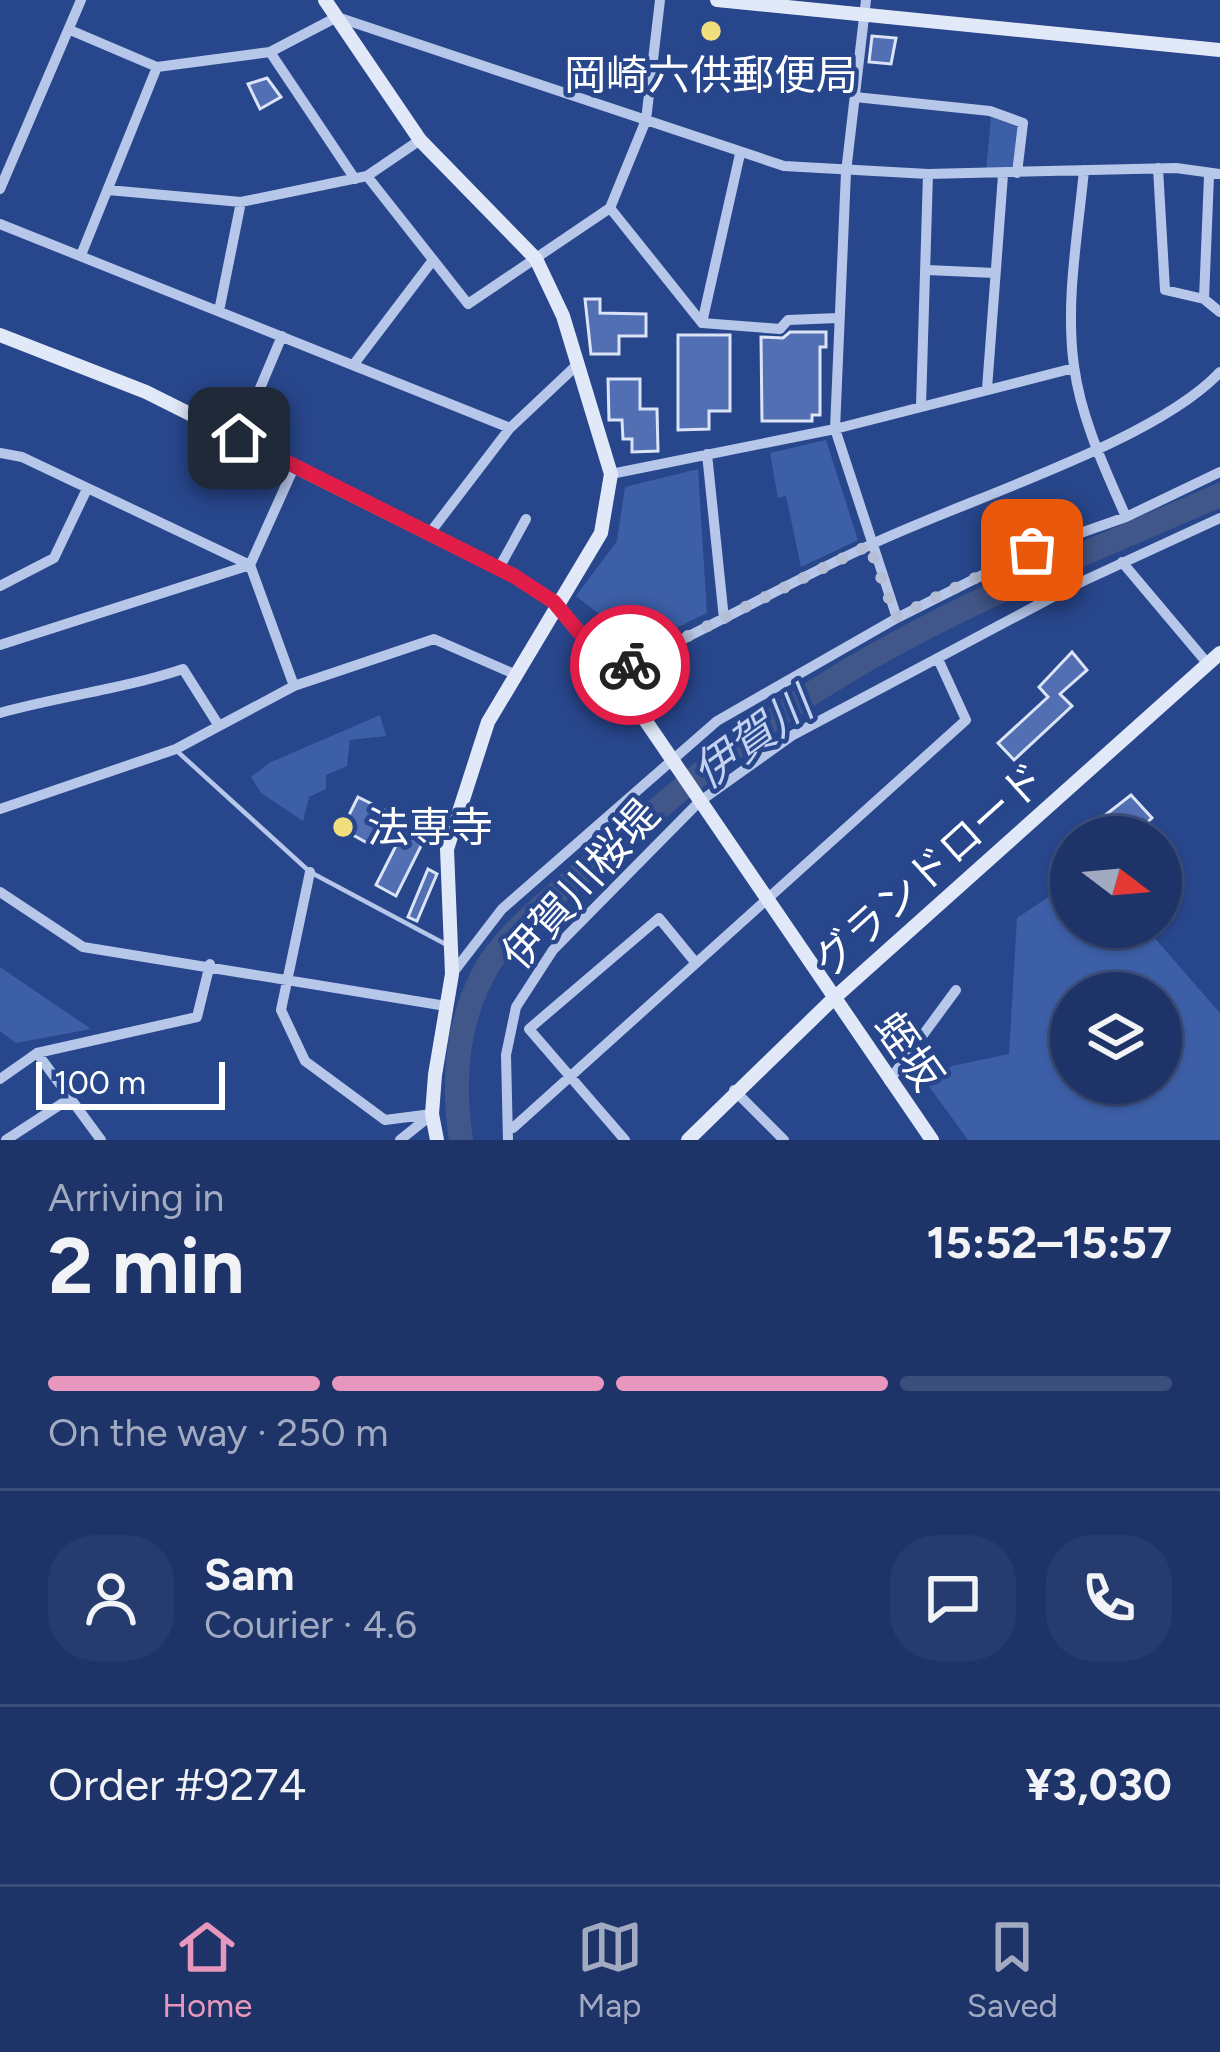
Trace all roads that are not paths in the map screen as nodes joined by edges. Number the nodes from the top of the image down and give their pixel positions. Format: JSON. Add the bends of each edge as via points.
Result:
{"nodes":[{"id":1,"x":81,"y":0,"type":"edge"},
{"id":2,"x":325,"y":0,"type":"edge"},
{"id":3,"x":660,"y":0,"type":"edge"},
{"id":4,"x":717,"y":0,"type":"edge"},
{"id":5,"x":866,"y":0,"type":"edge"},
{"id":6,"x":337,"y":17,"type":"junction"},
{"id":7,"x":864,"y":17,"type":"junction"},
{"id":8,"x":70,"y":29,"type":"junction"},
{"id":9,"x":1220,"y":50,"type":"edge"},
{"id":10,"x":270,"y":52,"type":"junction"},
{"id":11,"x":157,"y":68,"type":"junction"},
{"id":12,"x":855,"y":97,"type":"junction"},
{"id":13,"x":646,"y":120,"type":"junction"},
{"id":14,"x":420,"y":140,"type":"junction"},
{"id":15,"x":740,"y":154,"type":"junction"},
{"id":16,"x":1158,"y":168,"type":"junction"},
{"id":17,"x":1084,"y":170,"type":"junction"},
{"id":18,"x":846,"y":172,"type":"junction"},
{"id":19,"x":1017,"y":173,"type":"junction"},
{"id":20,"x":928,"y":174,"type":"junction"},
{"id":21,"x":1003,"y":175,"type":"junction"},
{"id":22,"x":1214,"y":175,"type":"edge"},
{"id":23,"x":361,"y":177,"type":"junction"},
{"id":24,"x":0,"y":189,"type":"edge"},
{"id":25,"x":108,"y":190,"type":"junction"},
{"id":26,"x":241,"y":202,"type":"junction"},
{"id":27,"x":610,"y":208,"type":"junction"},
{"id":28,"x":0,"y":224,"type":"edge"},
{"id":29,"x":81,"y":255,"type":"junction"},
{"id":30,"x":536,"y":259,"type":"junction"},
{"id":31,"x":434,"y":260,"type":"junction"},
{"id":32,"x":927,"y":270,"type":"junction"},
{"id":33,"x":995,"y":273,"type":"junction"},
{"id":34,"x":1204,"y":299,"type":"junction"},
{"id":35,"x":219,"y":311,"type":"junction"},
{"id":36,"x":1220,"y":312,"type":"edge"},
{"id":37,"x":838,"y":318,"type":"junction"},
{"id":38,"x":702,"y":323,"type":"junction"},
{"id":39,"x":0,"y":335,"type":"edge"},
{"id":40,"x":281,"y":336,"type":"junction"},
{"id":41,"x":579,"y":363,"type":"junction"},
{"id":42,"x":354,"y":364,"type":"junction"},
{"id":43,"x":1074,"y":368,"type":"junction"},
{"id":44,"x":1220,"y":372,"type":"edge"},
{"id":45,"x":987,"y":389,"type":"junction"},
{"id":46,"x":921,"y":406,"type":"junction"},
{"id":47,"x":510,"y":428,"type":"junction"},
{"id":48,"x":835,"y":429,"type":"junction"},
{"id":49,"x":239,"y":438,"type":"junction"},
{"id":50,"x":1095,"y":448,"type":"junction"},
{"id":51,"x":707,"y":454,"type":"junction"},
{"id":52,"x":3,"y":458,"type":"edge"},
{"id":53,"x":295,"y":465,"type":"junction"},
{"id":54,"x":1220,"y":472,"type":"edge"},
{"id":55,"x":611,"y":474,"type":"junction"},
{"id":56,"x":86,"y":491,"type":"junction"},
{"id":57,"x":1126,"y":517,"type":"junction"},
{"id":58,"x":1220,"y":518,"type":"edge"},
{"id":59,"x":526,"y":519,"type":"dead end"},
{"id":60,"x":429,"y":534,"type":"junction"},
{"id":61,"x":869,"y":545,"type":"junction"},
{"id":62,"x":1122,"y":562,"type":"junction"},
{"id":63,"x":250,"y":565,"type":"junction"},
{"id":64,"x":499,"y":568,"type":"junction"},
{"id":65,"x":0,"y":586,"type":"edge"},
{"id":66,"x":554,"y":602,"type":"junction"},
{"id":67,"x":896,"y":617,"type":"junction"},
{"id":68,"x":724,"y":620,"type":"junction"},
{"id":69,"x":0,"y":645,"type":"edge"},
{"id":70,"x":938,"y":659,"type":"junction"},
{"id":71,"x":1216,"y":664,"type":"edge"},
{"id":72,"x":613,"y":673,"type":"junction"},
{"id":73,"x":512,"y":674,"type":"junction"},
{"id":74,"x":294,"y":686,"type":"junction"},
{"id":75,"x":0,"y":713,"type":"edge"},
{"id":76,"x":219,"y":726,"type":"junction"},
{"id":77,"x":176,"y":749,"type":"junction"},
{"id":78,"x":670,"y":758,"type":"junction"},
{"id":79,"x":699,"y":802,"type":"junction"},
{"id":80,"x":0,"y":809,"type":"edge"},
{"id":81,"x":310,"y":872,"type":"junction"},
{"id":82,"x":0,"y":892,"type":"edge"},
{"id":83,"x":764,"y":901,"type":"junction"},
{"id":84,"x":449,"y":946,"type":"junction"},
{"id":85,"x":695,"y":962,"type":"junction"},
{"id":86,"x":210,"y":964,"type":"junction"},
{"id":87,"x":452,"y":974,"type":"junction"},
{"id":88,"x":285,"y":982,"type":"junction"},
{"id":89,"x":956,"y":990,"type":"dead end"},
{"id":90,"x":832,"y":1000,"type":"junction"},
{"id":91,"x":446,"y":1006,"type":"junction"},
{"id":92,"x":37,"y":1053,"type":"junction"},
{"id":93,"x":0,"y":1079,"type":"edge"},
{"id":94,"x":569,"y":1079,"type":"junction"},
{"id":95,"x":889,"y":1081,"type":"junction"},
{"id":96,"x":734,"y":1090,"type":"junction"},
{"id":97,"x":72,"y":1097,"type":"junction"},
{"id":98,"x":432,"y":1114,"type":"junction"},
{"id":99,"x":511,"y":1134,"type":"edge"},
{"id":100,"x":6,"y":1140,"type":"edge"},
{"id":101,"x":100,"y":1140,"type":"edge"},
{"id":102,"x":400,"y":1140,"type":"edge"},
{"id":103,"x":437,"y":1140,"type":"edge"},
{"id":104,"x":625,"y":1140,"type":"edge"},
{"id":105,"x":688,"y":1140,"type":"edge"},
{"id":106,"x":784,"y":1140,"type":"edge"},
{"id":107,"x":932,"y":1140,"type":"edge"}],
"edges":[{"from":1,"to":8,"type":"street"},
{"from":2,"to":6,"type":"street"},
{"from":3,"to":13,"type":"street"},
{"from":4,"to":7,"type":"street"},
{"from":5,"to":7,"type":"street"},
{"from":6,"to":10,"type":"street"},
{"from":6,"to":13,"type":"street"},
{"from":6,"to":14,"type":"street"},
{"from":7,"to":9,"type":"street"},
{"from":7,"to":12,"type":"street"},
{"from":8,"to":11,"type":"street"},
{"from":8,"to":24,"type":"street"},
{"from":10,"to":11,"type":"street"},
{"from":10,"to":23,"type":"street"},
{"from":11,"to":25,"type":"street"},
{"from":12,"to":18,"type":"street"},
{"from":12,"to":19,"type":"street","via":[[990,111],[1023,123]]},
{"from":13,"to":15,"type":"street"},
{"from":13,"to":27,"type":"street"},
{"from":14,"to":23,"type":"street"},
{"from":14,"to":30,"type":"street"},
{"from":15,"to":18,"type":"street"},
{"from":15,"to":38,"type":"street"},
{"from":16,"to":17,"type":"street"},
{"from":16,"to":22,"type":"street"},
{"from":16,"to":34,"type":"street","via":[[1165,290]]},
{"from":17,"to":19,"type":"street"},
{"from":17,"to":43,"type":"street"},
{"from":18,"to":20,"type":"street"},
{"from":18,"to":37,"type":"street"},
{"from":19,"to":21,"type":"street"},
{"from":20,"to":21,"type":"street"},
{"from":20,"to":32,"type":"street"},
{"from":21,"to":33,"type":"street"},
{"from":22,"to":34,"type":"street"},
{"from":23,"to":26,"type":"street"},
{"from":23,"to":31,"type":"street"},
{"from":25,"to":26,"type":"street"},
{"from":25,"to":29,"type":"street"},
{"from":26,"to":35,"type":"street"},
{"from":27,"to":30,"type":"street"},
{"from":27,"to":38,"type":"street"},
{"from":28,"to":29,"type":"street"},
{"from":29,"to":35,"type":"street"},
{"from":30,"to":31,"type":"street","via":[[468,304]]},
{"from":30,"to":41,"type":"street"},
{"from":31,"to":42,"type":"street"},
{"from":32,"to":33,"type":"street"},
{"from":32,"to":46,"type":"street"},
{"from":33,"to":45,"type":"street"},
{"from":34,"to":36,"type":"street"},
{"from":35,"to":40,"type":"street"},
{"from":37,"to":38,"type":"street","via":[[788,320],[780,329]]},
{"from":37,"to":48,"type":"street"},
{"from":39,"to":49,"type":"street","name":"蛭坂","via":[[56,352]]},
{"from":40,"to":42,"type":"street"},
{"from":40,"to":49,"type":"street"},
{"from":41,"to":47,"type":"street"},
{"from":41,"to":55,"type":"street"},
{"from":42,"to":47,"type":"street"},
{"from":43,"to":45,"type":"street"},
{"from":43,"to":50,"type":"street"},
{"from":44,"to":50,"type":"street","via":[[1202,392]]},
{"from":45,"to":46,"type":"street"},
{"from":46,"to":48,"type":"street"},
{"from":47,"to":60,"type":"street"},
{"from":48,"to":51,"type":"street"},
{"from":48,"to":61,"type":"street"},
{"from":49,"to":53,"type":"street","name":"蛭坂"},
{"from":50,"to":57,"type":"street"},
{"from":50,"to":61,"type":"street"},
{"from":51,"to":55,"type":"street"},
{"from":51,"to":68,"type":"street"},
{"from":52,"to":56,"type":"street"},
{"from":53,"to":60,"type":"street","name":"蛭坂"},
{"from":53,"to":63,"type":"street"},
{"from":54,"to":57,"type":"street","name":"伊賀川桜堤"},
{"from":55,"to":66,"type":"street","via":[[601,533]]},
{"from":56,"to":63,"type":"street"},
{"from":56,"to":65,"type":"street","via":[[54,558]]},
{"from":57,"to":67,"type":"street","name":"伊賀川桜堤","via":[[1032,550]]},
{"from":58,"to":62,"type":"street","name":"伊賀川桜堤"},
{"from":59,"to":64,"type":"street"},
{"from":60,"to":64,"type":"street","name":"蛭坂"},
{"from":61,"to":67,"type":"street"},
{"from":61,"to":68,"type":"street"},
{"from":62,"to":70,"type":"street","name":"伊賀川桜堤"},
{"from":62,"to":71,"type":"street"},
{"from":63,"to":69,"type":"street"},
{"from":63,"to":74,"type":"street"},
{"from":64,"to":66,"type":"street","name":"蛭坂"},
{"from":66,"to":72,"type":"street","name":"蛭坂"},
{"from":66,"to":73,"type":"street"},
{"from":67,"to":78,"type":"street","name":"伊賀川桜堤","via":[[717,721]]},
{"from":68,"to":72,"type":"street"},
{"from":70,"to":79,"type":"street","name":"伊賀川桜堤","via":[[793,735]]},
{"from":70,"to":83,"type":"street","via":[[966,719]]},
{"from":71,"to":90,"type":"street","name":"グランドロード"},
{"from":72,"to":78,"type":"street","name":"蛭坂"},
{"from":73,"to":74,"type":"street","via":[[434,638]]},
{"from":73,"to":84,"type":"street","via":[[447,849]]},
{"from":74,"to":76,"type":"street"},
{"from":75,"to":76,"type":"street","via":[[183,669]]},
{"from":76,"to":77,"type":"street"},
{"from":77,"to":80,"type":"street"},
{"from":77,"to":81,"type":"lane"},
{"from":78,"to":79,"type":"street","name":"蛭坂"},
{"from":78,"to":87,"type":"street","name":"伊賀川桜堤","via":[[502,909]]},
{"from":79,"to":83,"type":"street","name":"蛭坂"},
{"from":79,"to":99,"type":"street","name":"伊賀川桜堤","via":[[554,950],[524,993],[506,1055]]},
{"from":81,"to":84,"type":"lane"},
{"from":81,"to":88,"type":"street"},
{"from":82,"to":86,"type":"street","via":[[82,947]]},
{"from":83,"to":85,"type":"street"},
{"from":83,"to":90,"type":"street","name":"蛭坂"},
{"from":84,"to":87,"type":"street"},
{"from":85,"to":94,"type":"street"},
{"from":85,"to":94,"type":"street","via":[[658,918],[529,1029]]},
{"from":86,"to":88,"type":"street"},
{"from":86,"to":92,"type":"street","via":[[197,1017]]},
{"from":87,"to":91,"type":"street"},
{"from":88,"to":91,"type":"street"},
{"from":88,"to":98,"type":"street","via":[[281,1010],[305,1061],[385,1120]]},
{"from":89,"to":95,"type":"street"},
{"from":90,"to":95,"type":"street","name":"蛭坂"},
{"from":90,"to":96,"type":"street","name":"グランドロード"},
{"from":91,"to":98,"type":"street"},
{"from":92,"to":93,"type":"street"},
{"from":92,"to":97,"type":"street"},
{"from":94,"to":99,"type":"street"},
{"from":94,"to":104,"type":"street"},
{"from":95,"to":107,"type":"street","name":"蛭坂"},
{"from":96,"to":105,"type":"street","name":"グランドロード"},
{"from":96,"to":106,"type":"street"},
{"from":97,"to":100,"type":"street"},
{"from":97,"to":101,"type":"street"},
{"from":98,"to":102,"type":"street"},
{"from":98,"to":103,"type":"street"}]}
